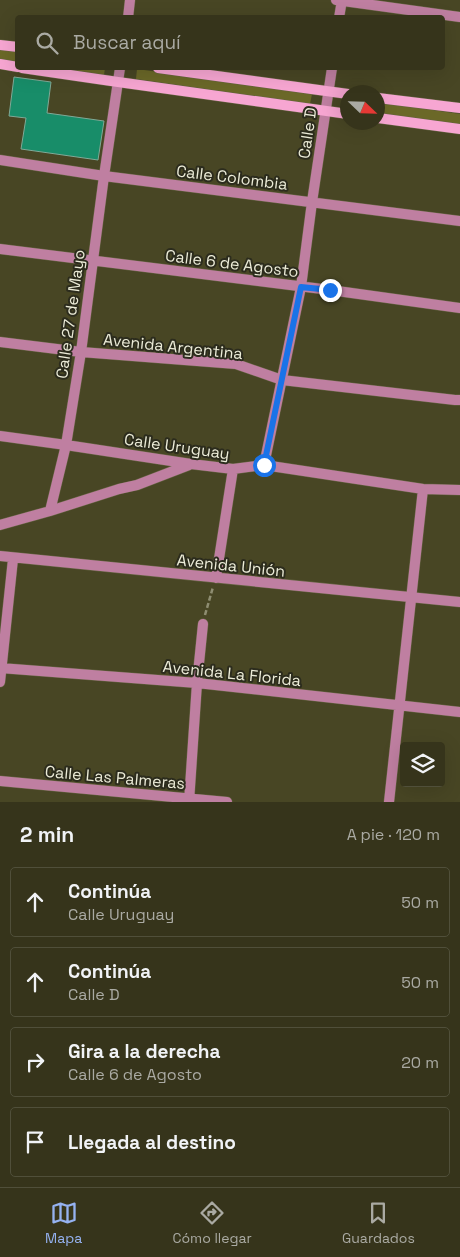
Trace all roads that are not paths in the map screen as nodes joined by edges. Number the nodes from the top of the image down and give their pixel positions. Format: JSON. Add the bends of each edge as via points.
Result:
{"nodes":[{"id":1,"x":130,"y":0,"type":"edge"},
{"id":2,"x":340,"y":0,"type":"edge"},
{"id":3,"x":128,"y":15,"type":"edge"},
{"id":4,"x":339,"y":15,"type":"edge"},
{"id":5,"x":460,"y":17,"type":"edge"},
{"id":6,"x":0,"y":45,"type":"edge"},
{"id":7,"x":15,"y":47,"type":"edge"},
{"id":8,"x":0,"y":64,"type":"edge"},
{"id":9,"x":15,"y":66,"type":"edge"},
{"id":10,"x":36,"y":70,"type":"edge"},
{"id":11,"x":120,"y":70,"type":"edge"},
{"id":12,"x":173,"y":70,"type":"edge"},
{"id":13,"x":332,"y":70,"type":"edge"},
{"id":14,"x":118,"y":82,"type":"junction"},
{"id":15,"x":328,"y":91,"type":"junction"},
{"id":16,"x":340,"y":93,"type":"edge"},
{"id":17,"x":385,"y":99,"type":"edge"},
{"id":18,"x":460,"y":108,"type":"edge"},
{"id":19,"x":325,"y":110,"type":"junction"},
{"id":20,"x":340,"y":113,"type":"edge"},
{"id":21,"x":385,"y":119,"type":"edge"},
{"id":22,"x":460,"y":129,"type":"edge"},
{"id":23,"x":0,"y":160,"type":"edge"},
{"id":24,"x":104,"y":176,"type":"junction"},
{"id":25,"x":312,"y":202,"type":"junction"},
{"id":26,"x":460,"y":221,"type":"edge"},
{"id":27,"x":0,"y":249,"type":"edge"},
{"id":28,"x":92,"y":260,"type":"junction"},
{"id":29,"x":301,"y":287,"type":"junction"},
{"id":30,"x":460,"y":308,"type":"edge"},
{"id":31,"x":0,"y":342,"type":"edge"},
{"id":32,"x":81,"y":352,"type":"junction"},
{"id":33,"x":282,"y":380,"type":"junction"},
{"id":34,"x":460,"y":400,"type":"edge"},
{"id":35,"x":0,"y":436,"type":"edge"},
{"id":36,"x":66,"y":445,"type":"junction"},
{"id":37,"x":191,"y":464,"type":"junction"},
{"id":38,"x":264,"y":465,"type":"junction"},
{"id":39,"x":233,"y":469,"type":"junction"},
{"id":40,"x":423,"y":489,"type":"junction"},
{"id":41,"x":460,"y":490,"type":"edge"},
{"id":42,"x":50,"y":511,"type":"junction"},
{"id":43,"x":0,"y":525,"type":"edge"},
{"id":44,"x":0,"y":556,"type":"edge"},
{"id":45,"x":13,"y":558,"type":"junction"},
{"id":46,"x":216,"y":578,"type":"junction"},
{"id":47,"x":412,"y":597,"type":"junction"},
{"id":48,"x":460,"y":602,"type":"edge"},
{"id":49,"x":202,"y":624,"type":"road end"},
{"id":50,"x":1,"y":668,"type":"edge"},
{"id":51,"x":0,"y":682,"type":"edge"},
{"id":52,"x":197,"y":683,"type":"junction"},
{"id":53,"x":399,"y":706,"type":"junction"},
{"id":54,"x":460,"y":712,"type":"edge"},
{"id":55,"x":0,"y":781,"type":"edge"},
{"id":56,"x":189,"y":800,"type":"edge"},
{"id":57,"x":227,"y":802,"type":"edge"},
{"id":58,"x":390,"y":802,"type":"edge"}],
"edges":[{"from":1,"to":3,"type":"street"},
{"from":2,"to":4,"type":"street"},
{"from":2,"to":5,"type":"street"},
{"from":6,"to":7,"type":"main road"},
{"from":8,"to":9,"type":"main road"},
{"from":10,"to":14,"type":"main road"},
{"from":11,"to":14,"type":"street","name":"Calle 27 de Mayo"},
{"from":12,"to":15,"type":"main road"},
{"from":13,"to":15,"type":"street","name":"Calle D"},
{"from":14,"to":19,"type":"main road"},
{"from":14,"to":24,"type":"street","name":"Calle 27 de Mayo"},
{"from":15,"to":16,"type":"main road"},
{"from":15,"to":19,"type":"street","name":"Calle D"},
{"from":17,"to":18,"type":"main road"},
{"from":19,"to":20,"type":"main road"},
{"from":19,"to":25,"type":"street","name":"Calle D"},
{"from":21,"to":22,"type":"main road"},
{"from":23,"to":24,"type":"street","name":"Calle Colombia"},
{"from":24,"to":25,"type":"street","name":"Calle Colombia"},
{"from":24,"to":28,"type":"street","name":"Calle 27 de Mayo"},
{"from":25,"to":26,"type":"street","name":"Calle Colombia"},
{"from":25,"to":29,"type":"street","name":"Calle D"},
{"from":27,"to":28,"type":"street","name":"Calle 6 de Agosto"},
{"from":28,"to":29,"type":"street","name":"Calle 6 de Agosto"},
{"from":28,"to":32,"type":"street","name":"Calle 27 de Mayo"},
{"from":29,"to":30,"type":"street","name":"Calle 6 de Agosto"},
{"from":29,"to":33,"type":"street","name":"Calle D"},
{"from":31,"to":32,"type":"street","name":"Avenida Argentina"},
{"from":32,"to":33,"type":"street","name":"Avenida Argentina","via":[[236,364]]},
{"from":32,"to":36,"type":"street","name":"Calle 27 de Mayo"},
{"from":33,"to":34,"type":"street","name":"Avenida Argentina"},
{"from":33,"to":38,"type":"street"},
{"from":35,"to":36,"type":"street","name":"Calle Uruguay"},
{"from":36,"to":37,"type":"street","name":"Calle Uruguay"},
{"from":36,"to":42,"type":"street","name":"Calle 27 de Mayo"},
{"from":37,"to":39,"type":"street","name":"Calle Uruguay"},
{"from":37,"to":42,"type":"street","via":[[137,485]]},
{"from":38,"to":39,"type":"street","name":"Calle Uruguay"},
{"from":38,"to":40,"type":"street","name":"Calle Uruguay"},
{"from":39,"to":46,"type":"street"},
{"from":40,"to":41,"type":"street","name":"Calle Uruguay"},
{"from":40,"to":47,"type":"street"},
{"from":42,"to":43,"type":"street"},
{"from":44,"to":45,"type":"street","name":"Avenida Unión"},
{"from":45,"to":46,"type":"street","name":"Avenida Unión"},
{"from":45,"to":50,"type":"street"},
{"from":46,"to":47,"type":"street","name":"Avenida Unión"},
{"from":47,"to":48,"type":"street","name":"Avenida Unión"},
{"from":47,"to":53,"type":"street"},
{"from":49,"to":52,"type":"street"},
{"from":50,"to":51,"type":"street"},
{"from":50,"to":52,"type":"street","name":"Avenida La Florida"},
{"from":52,"to":53,"type":"street","name":"Avenida La Florida"},
{"from":52,"to":56,"type":"street"},
{"from":53,"to":54,"type":"street","name":"Avenida La Florida"},
{"from":53,"to":58,"type":"street"},
{"from":55,"to":56,"type":"street","name":"Calle Las Palmeras"},
{"from":56,"to":57,"type":"street","name":"Calle Las Palmeras"}]}
